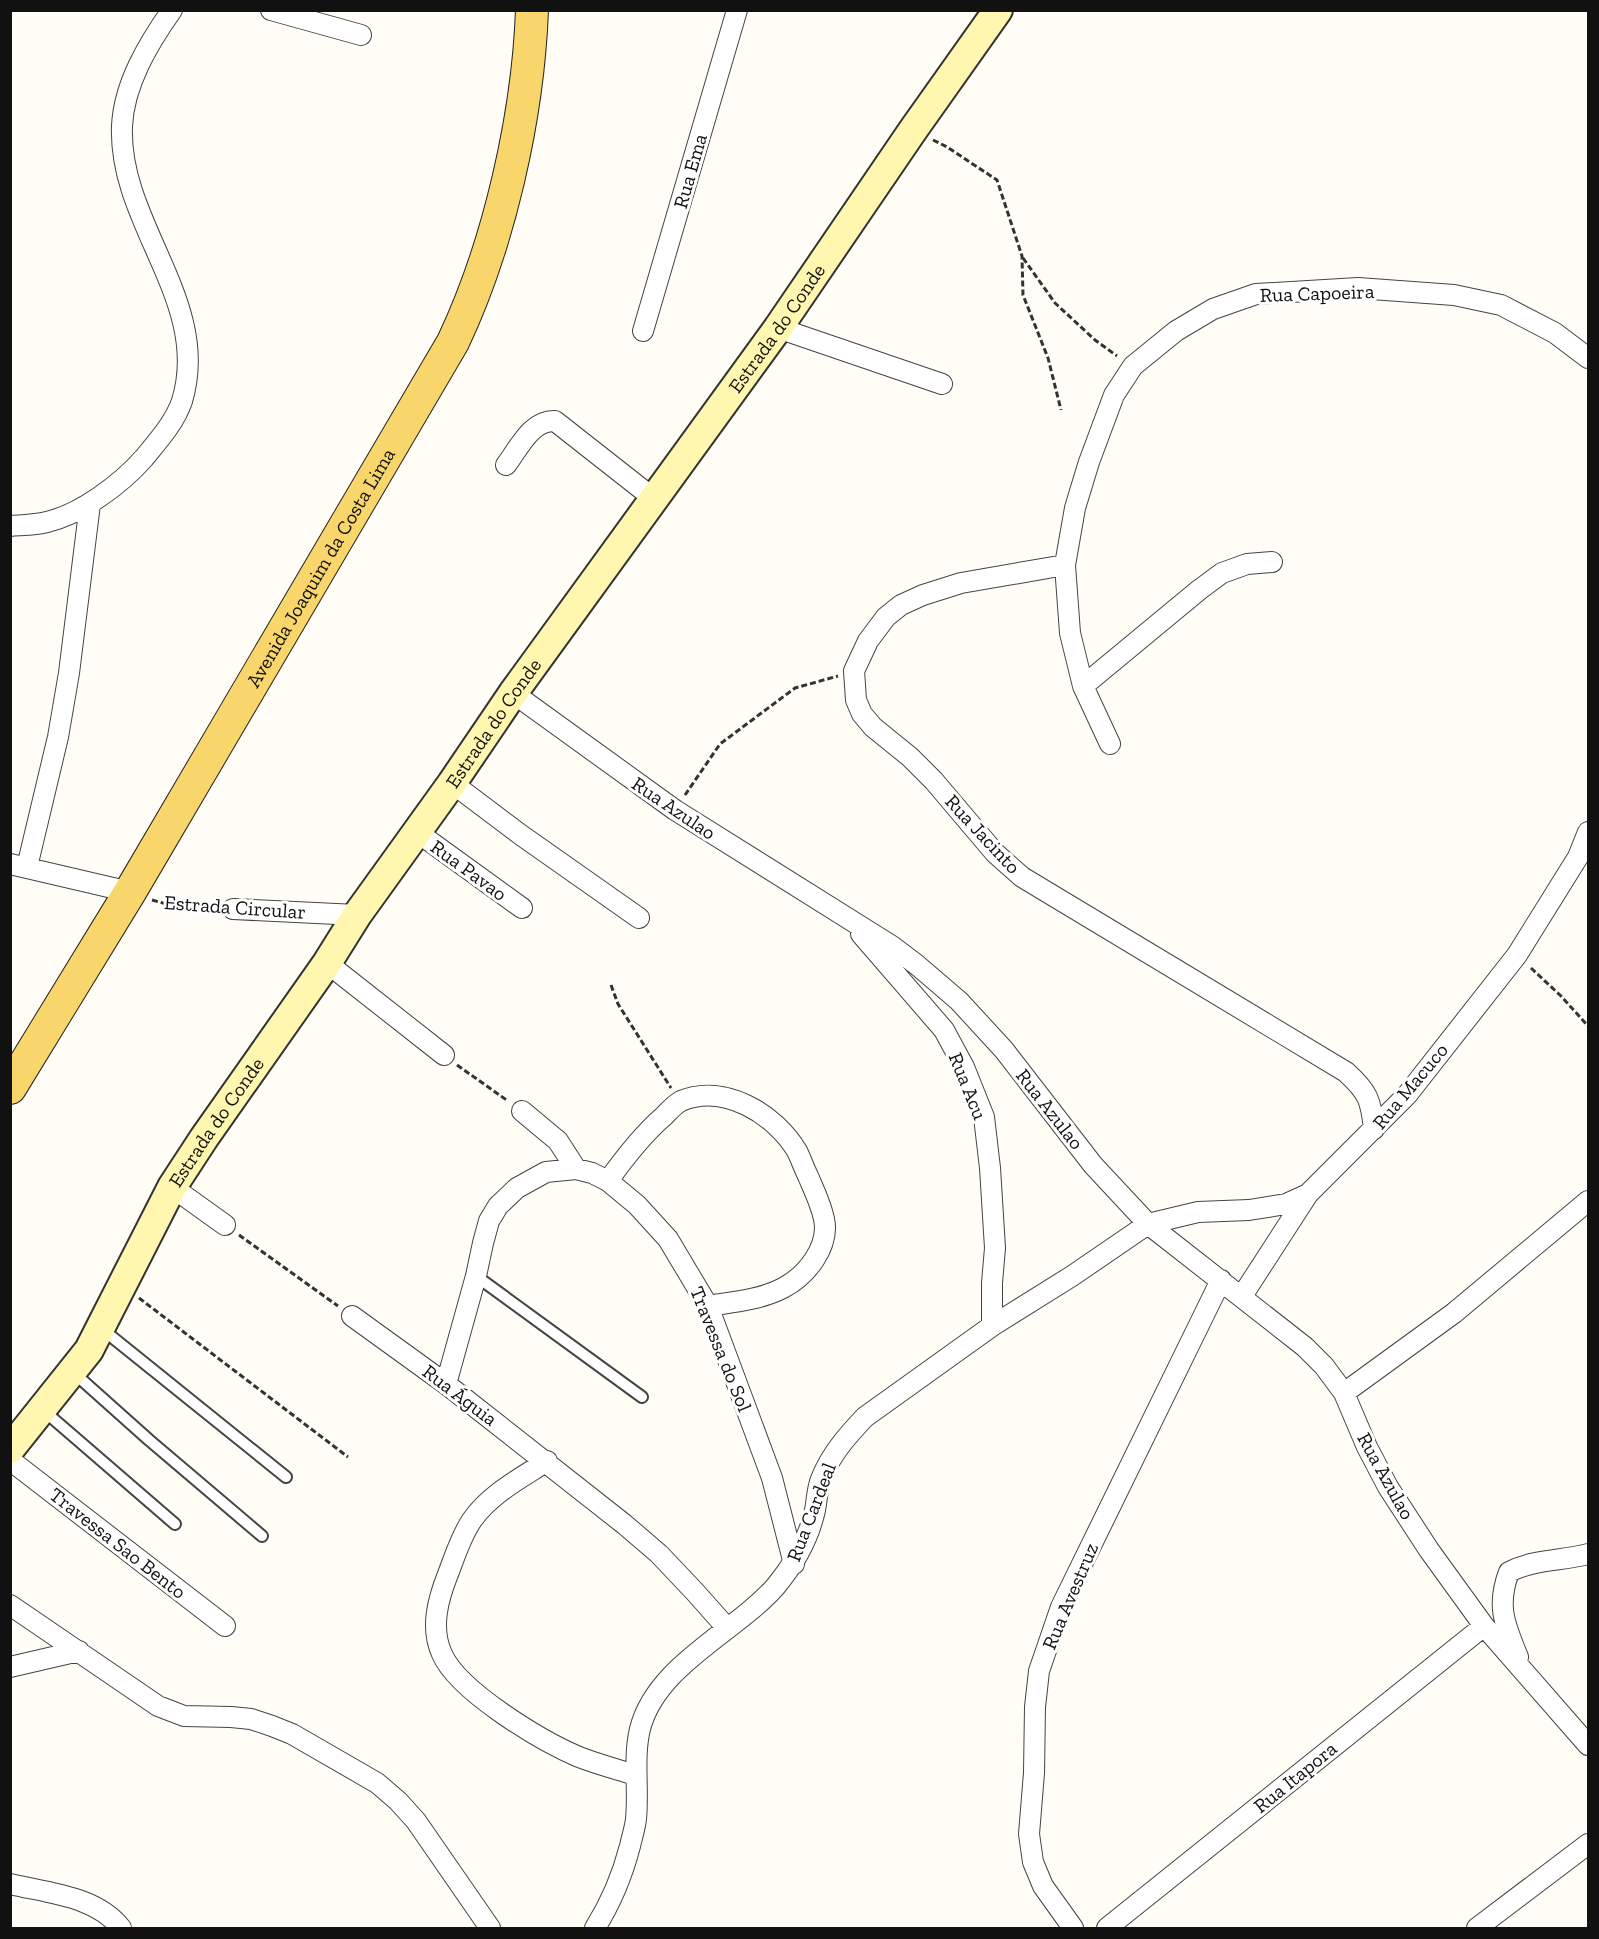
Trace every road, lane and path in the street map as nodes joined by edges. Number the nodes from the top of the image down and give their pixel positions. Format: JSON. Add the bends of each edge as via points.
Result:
{"nodes":[{"id":1,"x":172,"y":10,"type":"edge"},
{"id":2,"x":271,"y":10,"type":"edge"},
{"id":3,"x":532,"y":10,"type":"edge"},
{"id":4,"x":737,"y":10,"type":"edge"},
{"id":5,"x":998,"y":10,"type":"edge"},
{"id":6,"x":361,"y":35,"type":"dead end"},
{"id":7,"x":913,"y":130,"type":"junction"},
{"id":8,"x":1022,"y":256,"type":"junction"},
{"id":9,"x":778,"y":328,"type":"junction"},
{"id":10,"x":643,"y":331,"type":"dead end"},
{"id":11,"x":1588,"y":358,"type":"edge"},
{"id":12,"x":1133,"y":366,"type":"junction"},
{"id":13,"x":942,"y":384,"type":"dead end"},
{"id":14,"x":1061,"y":410,"type":"dead end"},
{"id":15,"x":506,"y":465,"type":"dead end"},
{"id":16,"x":653,"y":498,"type":"junction"},
{"id":17,"x":90,"y":504,"type":"junction"},
{"id":18,"x":10,"y":526,"type":"edge"},
{"id":19,"x":1272,"y":562,"type":"dead end"},
{"id":20,"x":1065,"y":565,"type":"junction"},
{"id":21,"x":854,"y":671,"type":"junction"},
{"id":22,"x":1083,"y":686,"type":"junction"},
{"id":23,"x":513,"y":693,"type":"junction"},
{"id":24,"x":1110,"y":744,"type":"dead end"},
{"id":25,"x":452,"y":783,"type":"junction"},
{"id":26,"x":675,"y":810,"type":"junction"},
{"id":27,"x":417,"y":832,"type":"junction"},
{"id":28,"x":1588,"y":832,"type":"edge"},
{"id":29,"x":19,"y":865,"type":"edge"},
{"id":30,"x":130,"y":892,"type":"junction"},
{"id":31,"x":522,"y":908,"type":"dead end"},
{"id":32,"x":233,"y":909,"type":"joint"},
{"id":33,"x":357,"y":915,"type":"junction"},
{"id":34,"x":639,"y":918,"type":"dead end"},
{"id":35,"x":848,"y":920,"type":"junction"},
{"id":36,"x":1517,"y":955,"type":"junction"},
{"id":37,"x":327,"y":963,"type":"junction"},
{"id":38,"x":610,"y":985,"type":"dead end"},
{"id":39,"x":1588,"y":1026,"type":"edge"},
{"id":40,"x":444,"y":1055,"type":"joint"},
{"id":41,"x":10,"y":1088,"type":"edge"},
{"id":42,"x":680,"y":1102,"type":"junction"},
{"id":43,"x":522,"y":1111,"type":"joint"},
{"id":44,"x":1374,"y":1129,"type":"junction"},
{"id":45,"x":576,"y":1169,"type":"junction"},
{"id":46,"x":608,"y":1181,"type":"junction"},
{"id":47,"x":172,"y":1187,"type":"junction"},
{"id":48,"x":1308,"y":1194,"type":"junction"},
{"id":49,"x":1588,"y":1200,"type":"edge"},
{"id":50,"x":1148,"y":1224,"type":"junction"},
{"id":51,"x":225,"y":1225,"type":"joint"},
{"id":52,"x":477,"y":1276,"type":"junction"},
{"id":53,"x":1221,"y":1280,"type":"junction"},
{"id":54,"x":121,"y":1284,"type":"junction"},
{"id":55,"x":1242,"y":1296,"type":"junction"},
{"id":56,"x":708,"y":1306,"type":"junction"},
{"id":57,"x":352,"y":1316,"type":"joint"},
{"id":58,"x":992,"y":1326,"type":"junction"},
{"id":59,"x":101,"y":1328,"type":"junction"},
{"id":60,"x":72,"y":1372,"type":"junction"},
{"id":61,"x":446,"y":1383,"type":"junction"},
{"id":62,"x":1344,"y":1393,"type":"junction"},
{"id":63,"x":642,"y":1397,"type":"dead end"},
{"id":64,"x":43,"y":1410,"type":"junction"},
{"id":65,"x":10,"y":1449,"type":"edge"},
{"id":66,"x":348,"y":1457,"type":"dead end"},
{"id":67,"x":10,"y":1460,"type":"edge"},
{"id":68,"x":547,"y":1461,"type":"junction"},
{"id":69,"x":286,"y":1477,"type":"dead end"},
{"id":70,"x":175,"y":1524,"type":"dead end"},
{"id":71,"x":262,"y":1536,"type":"dead end"},
{"id":72,"x":1588,"y":1554,"type":"edge"},
{"id":73,"x":794,"y":1564,"type":"junction"},
{"id":74,"x":10,"y":1605,"type":"edge"},
{"id":75,"x":225,"y":1626,"type":"dead end"},
{"id":76,"x":1484,"y":1626,"type":"junction"},
{"id":77,"x":727,"y":1628,"type":"junction"},
{"id":78,"x":79,"y":1651,"type":"junction"},
{"id":79,"x":10,"y":1667,"type":"edge"},
{"id":80,"x":1523,"y":1671,"type":"junction"},
{"id":81,"x":1588,"y":1745,"type":"edge"},
{"id":82,"x":635,"y":1775,"type":"junction"},
{"id":83,"x":1588,"y":1844,"type":"edge"},
{"id":84,"x":10,"y":1884,"type":"edge"},
{"id":85,"x":121,"y":1929,"type":"edge"},
{"id":86,"x":490,"y":1929,"type":"edge"},
{"id":87,"x":595,"y":1929,"type":"edge"},
{"id":88,"x":1073,"y":1929,"type":"edge"},
{"id":89,"x":1107,"y":1929,"type":"edge"},
{"id":90,"x":1477,"y":1929,"type":"edge"}],
"edges":[{"from":1,"to":17,"type":"street","via":[[136,70],[122,125],[123,152],[132,190],[186,331],[188,368],[182,403],[163,435],[131,473]]},
{"from":2,"to":6,"type":"street"},
{"from":3,"to":30,"type":"main road","name":"Avenida Joaquim da Costa Lima","via":[[526,91],[505,193],[467,312],[395,443]]},
{"from":4,"to":10,"type":"street","name":"Rua Ema"},
{"from":5,"to":7,"type":"street","name":"Estrada do Conde"},
{"from":7,"to":8,"type":"path","via":[[997,180]]},
{"from":7,"to":9,"type":"street","name":"Estrada do Conde"},
{"from":8,"to":12,"type":"path","via":[[1055,303],[1095,340]]},
{"from":8,"to":14,"type":"path","via":[[1023,295],[1048,358]]},
{"from":9,"to":13,"type":"street"},
{"from":9,"to":16,"type":"street","name":"Estrada do Conde"},
{"from":11,"to":12,"type":"street","name":"Rua Capoeira","via":[[1555,333],[1501,305],[1454,295],[1358,288],[1256,294],[1213,309],[1176,331]]},
{"from":12,"to":20,"type":"street","name":"Rua Capoeira","via":[[1114,394],[1089,462],[1075,508]]},
{"from":15,"to":16,"type":"street","via":[[534,427],[545,421],[555,422]]},
{"from":16,"to":23,"type":"street","name":"Estrada do Conde"},
{"from":17,"to":18,"type":"street","via":[[48,522]]},
{"from":17,"to":29,"type":"street","via":[[58,737]]},
{"from":19,"to":22,"type":"street","via":[[1247,564],[1222,573]]},
{"from":20,"to":21,"type":"street","name":"Rua Jacinto","via":[[961,584],[902,605],[886,617],[868,641]]},
{"from":20,"to":22,"type":"street","name":"Rua Capoeira","via":[[1070,633]]},
{"from":21,"to":26,"type":"path","via":[[795,688],[720,744]]},
{"from":21,"to":44,"type":"street","name":"Rua Jacinto","via":[[856,700],[862,714],[934,781],[1022,877],[1346,1072],[1360,1084],[1371,1103]]},
{"from":22,"to":24,"type":"street","name":"Rua Capoeira"},
{"from":23,"to":25,"type":"street","name":"Estrada do Conde"},
{"from":23,"to":26,"type":"street","name":"Rua Azulao"},
{"from":25,"to":27,"type":"street","name":"Estrada do Conde"},
{"from":25,"to":34,"type":"street"},
{"from":26,"to":35,"type":"street","name":"Rua Azulao"},
{"from":27,"to":31,"type":"street","name":"Rua Pavao"},
{"from":27,"to":33,"type":"street","name":"Estrada do Conde"},
{"from":28,"to":36,"type":"street","name":"Rua Macuco","via":[[1578,856]]},
{"from":29,"to":30,"type":"street"},
{"from":30,"to":32,"type":"path","name":"Estrada Circular","via":[[174,906]]},
{"from":30,"to":41,"type":"main road","name":"Avenida Joaquim da Costa Lima"},
{"from":32,"to":33,"type":"street","name":"Estrada Circular"},
{"from":33,"to":37,"type":"street","name":"Estrada do Conde"},
{"from":35,"to":50,"type":"street","name":"Rua Azulao","via":[[891,946],[959,1001],[1004,1050],[1093,1165]]},
{"from":35,"to":58,"type":"street","name":"Rua Acu","via":[[944,1030],[984,1117],[995,1248]]},
{"from":36,"to":39,"type":"path"},
{"from":36,"to":44,"type":"street","name":"Rua Macuco","via":[[1407,1095]]},
{"from":37,"to":40,"type":"street"},
{"from":37,"to":47,"type":"street","name":"Estrada do Conde"},
{"from":38,"to":42,"type":"path"},
{"from":40,"to":43,"type":"path"},
{"from":42,"to":46,"type":"street","via":[[627,1153]]},
{"from":42,"to":56,"type":"street","via":[[702,1096],[723,1097],[752,1107],[778,1127],[797,1151],[825,1221],[823,1240],[814,1261],[800,1276],[751,1300]]},
{"from":43,"to":45,"type":"street","via":[[558,1141]]},
{"from":44,"to":48,"type":"street","name":"Rua Macuco"},
{"from":45,"to":46,"type":"street","name":"Travessa do Sol"},
{"from":45,"to":52,"type":"street","name":"Travessa do Sol","via":[[546,1172],[517,1188],[498,1206],[489,1221]]},
{"from":46,"to":56,"type":"street","name":"Travessa do Sol","via":[[668,1239]]},
{"from":47,"to":51,"type":"street"},
{"from":47,"to":54,"type":"street","name":"Estrada do Conde"},
{"from":48,"to":50,"type":"street","name":"Rua Macuco","via":[[1286,1204],[1198,1212]]},
{"from":48,"to":55,"type":"street"},
{"from":49,"to":62,"type":"street","via":[[1454,1313]]},
{"from":50,"to":53,"type":"street","name":"Rua Azulao"},
{"from":50,"to":58,"type":"street","name":"Rua Cardeal"},
{"from":51,"to":57,"type":"path"},
{"from":52,"to":61,"type":"street","name":"Travessa do Sol"},
{"from":52,"to":63,"type":"lane"},
{"from":53,"to":55,"type":"street","name":"Rua Azulao"},
{"from":53,"to":88,"type":"street","name":"Rua Avestruz","via":[[1061,1607],[1039,1671],[1029,1834],[1033,1862],[1043,1886]]},
{"from":54,"to":59,"type":"street","name":"Estrada do Conde"},
{"from":54,"to":66,"type":"path"},
{"from":55,"to":62,"type":"street","name":"Rua Azulao","via":[[1305,1347]]},
{"from":56,"to":73,"type":"street","name":"Travessa do Sol","via":[[772,1478]]},
{"from":57,"to":61,"type":"street","name":"Rua Águia"},
{"from":58,"to":73,"type":"street","name":"Rua Cardeal","via":[[865,1417],[847,1436],[819,1482],[814,1512]]},
{"from":59,"to":60,"type":"street","name":"Estrada do Conde"},
{"from":59,"to":69,"type":"lane"},
{"from":60,"to":64,"type":"street","name":"Estrada do Conde"},
{"from":60,"to":71,"type":"lane"},
{"from":61,"to":68,"type":"street","name":"Rua Águia"},
{"from":62,"to":76,"type":"street","name":"Rua Azulao","via":[[1388,1487]]},
{"from":64,"to":65,"type":"street","name":"Estrada do Conde"},
{"from":64,"to":70,"type":"lane"},
{"from":67,"to":75,"type":"street","name":"Travessa Sao Bento"},
{"from":68,"to":77,"type":"street","name":"Rua Águia","via":[[658,1554]]},
{"from":68,"to":82,"type":"street","via":[[486,1504],[472,1521],[450,1568],[437,1610],[436,1632],[442,1654],[458,1676],[487,1702],[540,1738],[580,1758]]},
{"from":72,"to":80,"type":"street","via":[[1522,1565],[1509,1572],[1502,1597],[1504,1622]]},
{"from":73,"to":77,"type":"street","name":"Rua Cardeal","via":[[759,1604]]},
{"from":74,"to":78,"type":"street"},
{"from":76,"to":80,"type":"street","name":"Rua Azulao"},
{"from":76,"to":89,"type":"street","name":"Rua Itapora"},
{"from":77,"to":82,"type":"street","name":"Rua Cardeal","via":[[669,1679],[651,1704],[640,1728]]},
{"from":78,"to":79,"type":"street"},
{"from":78,"to":86,"type":"street","via":[[158,1706],[184,1716],[251,1719],[272,1726],[377,1783],[416,1821]]},
{"from":80,"to":81,"type":"street","name":"Rua Azulao"},
{"from":82,"to":87,"type":"street","name":"Rua Cardeal","via":[[636,1820],[622,1876]]},
{"from":83,"to":90,"type":"street"},
{"from":84,"to":85,"type":"street","via":[[85,1902],[113,1918]]}]}
